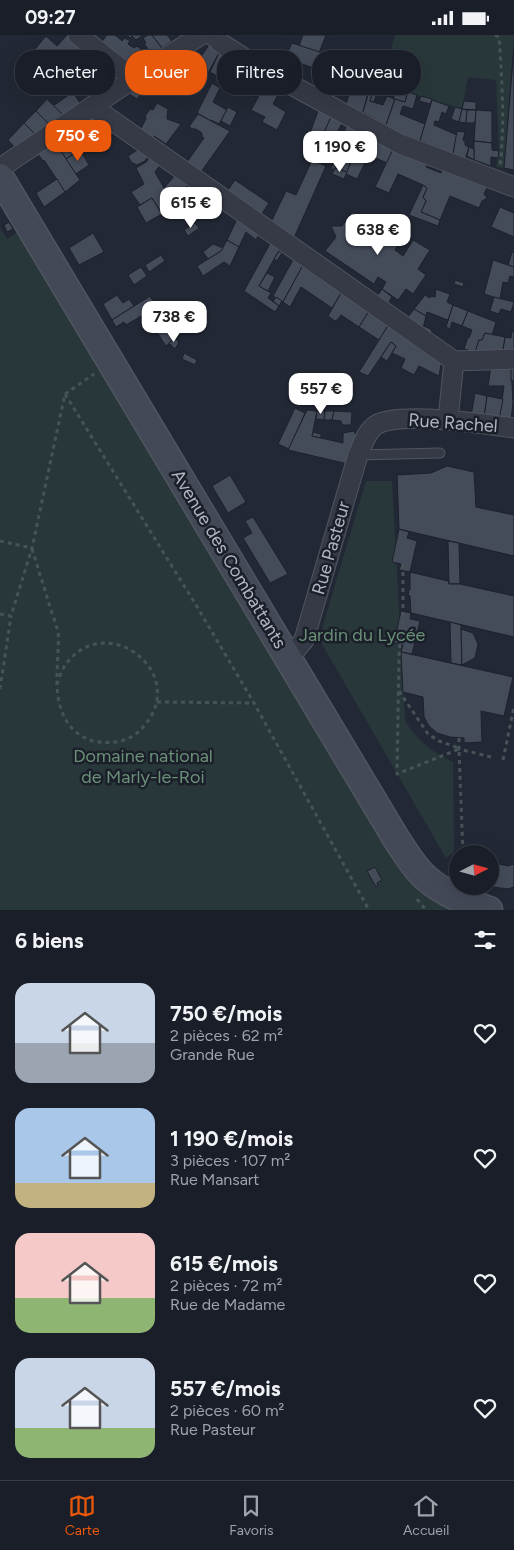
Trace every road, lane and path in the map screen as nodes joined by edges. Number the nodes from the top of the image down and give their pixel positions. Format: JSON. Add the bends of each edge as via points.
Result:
{"nodes":[{"id":1,"x":78,"y":35,"type":"edge"},
{"id":2,"x":201,"y":35,"type":"edge"},
{"id":3,"x":212,"y":35,"type":"edge"},
{"id":4,"x":495,"y":35,"type":"edge"},
{"id":5,"x":177,"y":50,"type":"edge"},
{"id":6,"x":125,"y":72,"type":"edge"},
{"id":7,"x":125,"y":84,"type":"edge"},
{"id":8,"x":93,"y":107,"type":"junction"},
{"id":9,"x":0,"y":168,"type":"edge"},
{"id":10,"x":0,"y":177,"type":"edge"},
{"id":11,"x":505,"y":184,"type":"edge"},
{"id":12,"x":514,"y":359,"type":"edge"},
{"id":13,"x":454,"y":361,"type":"junction"},
{"id":14,"x":111,"y":363,"type":"junction"},
{"id":15,"x":65,"y":394,"type":"junction"},
{"id":16,"x":448,"y":419,"type":"junction"},
{"id":17,"x":514,"y":428,"type":"edge"},
{"id":18,"x":367,"y":434,"type":"joint"},
{"id":19,"x":440,"y":453,"type":"dead end"},
{"id":20,"x":358,"y":455,"type":"junction"},
{"id":21,"x":0,"y":541,"type":"edge"},
{"id":22,"x":32,"y":548,"type":"junction"},
{"id":23,"x":403,"y":565,"type":"dead end"},
{"id":24,"x":0,"y":614,"type":"edge"},
{"id":25,"x":10,"y":616,"type":"junction"},
{"id":26,"x":288,"y":659,"type":"junction"},
{"id":27,"x":57,"y":684,"type":"junction"},
{"id":28,"x":0,"y":689,"type":"edge"},
{"id":29,"x":398,"y":690,"type":"junction"},
{"id":30,"x":157,"y":702,"type":"junction"},
{"id":31,"x":254,"y":703,"type":"junction"},
{"id":32,"x":514,"y":707,"type":"edge"},
{"id":33,"x":459,"y":738,"type":"dead end"},
{"id":34,"x":459,"y":749,"type":"junction"},
{"id":35,"x":495,"y":758,"type":"dead end"},
{"id":36,"x":503,"y":760,"type":"dead end"},
{"id":37,"x":463,"y":845,"type":"edge"},
{"id":38,"x":369,"y":910,"type":"edge"},
{"id":39,"x":489,"y":910,"type":"edge"}],
"edges":[{"from":1,"to":6,"type":"street"},
{"from":2,"to":5,"type":"street"},
{"from":3,"to":11,"type":"street","via":[[260,68],[392,139]]},
{"from":4,"to":11,"type":"path","via":[[499,37],[502,70]]},
{"from":7,"to":8,"type":"street"},
{"from":8,"to":9,"type":"street"},
{"from":8,"to":13,"type":"street"},
{"from":10,"to":14,"type":"main road","name":"Avenue des Combattants"},
{"from":12,"to":13,"type":"street"},
{"from":13,"to":16,"type":"street"},
{"from":14,"to":15,"type":"path"},
{"from":14,"to":26,"type":"main road","name":"Avenue des Combattants"},
{"from":15,"to":22,"type":"path"},
{"from":15,"to":31,"type":"path"},
{"from":16,"to":17,"type":"street","name":"Rue Rachel"},
{"from":16,"to":18,"type":"street","name":"Rue Rachel","via":[[390,421],[377,425]]},
{"from":18,"to":20,"type":"street","name":"Rue Pasteur"},
{"from":19,"to":20,"type":"lane"},
{"from":20,"to":26,"type":"street","name":"Rue Pasteur","via":[[304,640]]},
{"from":21,"to":22,"type":"path"},
{"from":22,"to":25,"type":"path"},
{"from":22,"to":27,"type":"path","via":[[58,633]]},
{"from":23,"to":29,"type":"path"},
{"from":24,"to":25,"type":"path"},
{"from":25,"to":28,"type":"path"},
{"from":26,"to":39,"type":"main road","name":"Avenue des Combattants","via":[[415,867],[438,887]]},
{"from":27,"to":30,"type":"path","via":[[63,668],[86,647],[117,643],[144,659],[157,687]]},
{"from":27,"to":30,"type":"path","via":[[57,702],[63,718],[74,732],[98,742],[124,741],[139,732],[151,719]]},
{"from":29,"to":34,"type":"path","via":[[428,734]]},
{"from":29,"to":34,"type":"path","via":[[397,774]]},
{"from":30,"to":31,"type":"path"},
{"from":31,"to":38,"type":"path"},
{"from":32,"to":36,"type":"path"},
{"from":33,"to":34,"type":"path"},
{"from":34,"to":35,"type":"path"},
{"from":34,"to":37,"type":"path"}]}
